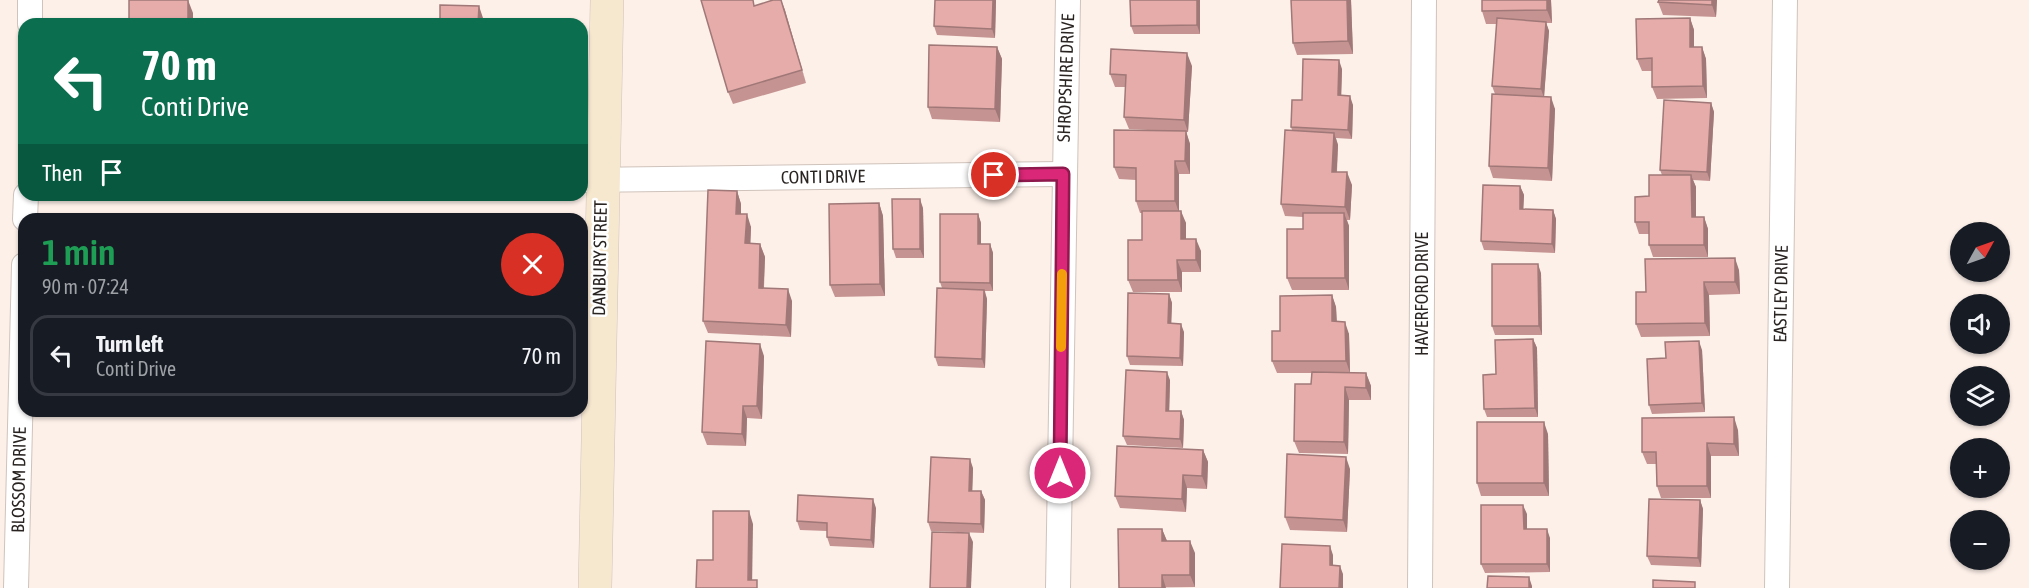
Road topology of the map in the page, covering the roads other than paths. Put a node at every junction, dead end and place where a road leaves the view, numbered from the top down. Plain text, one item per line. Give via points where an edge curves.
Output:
1 (30, 0) edge
2 (607, 0) edge
3 (1068, 0) edge
4 (1424, 0) edge
5 (1785, 0) edge
6 (30, 18) edge
7 (1063, 174) junction
8 (592, 180) edge
9 (20, 417) edge
10 (16, 588) edge
11 (595, 588) edge
12 (1058, 588) edge
13 (1420, 588) edge
14 (1777, 588) edge

1 - 6 street
2 - 8 street, DANBURY STREET
3 - 7 street, SHROPSHIRE DRIVE
4 - 13 street, HAVERFORD DRIVE
5 - 14 street, EASTLEY DRIVE
7 - 8 street, CONTI DRIVE
7 - 12 street, SHROPSHIRE DRIVE
8 - 11 street, DANBURY STREET
9 - 10 street, BLOSSOM DRIVE

